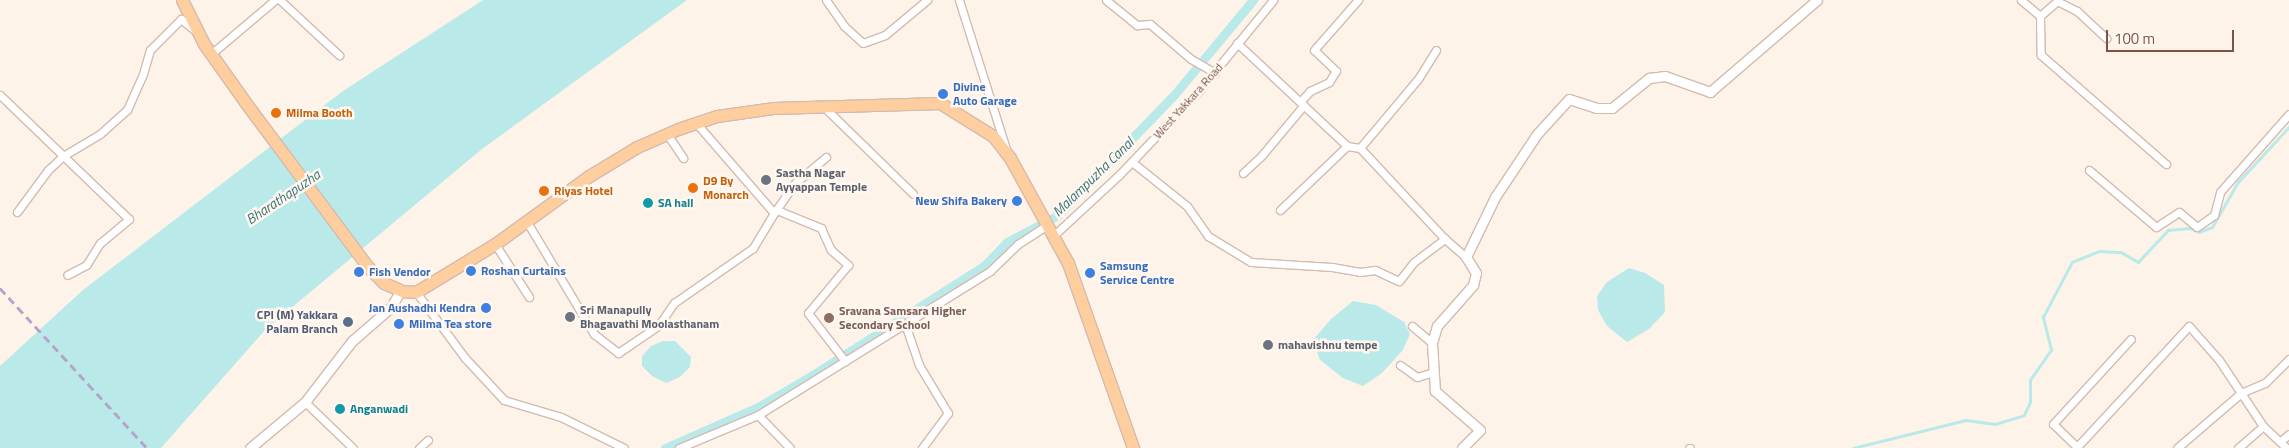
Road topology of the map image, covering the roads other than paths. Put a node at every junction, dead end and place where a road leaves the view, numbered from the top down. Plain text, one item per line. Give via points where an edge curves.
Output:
1 (182, 0) edge
2 (275, 0) edge
3 (280, 0) edge
4 (826, 0) edge
5 (928, 0) edge
6 (959, 0) edge
7 (1106, 0) edge
8 (1272, 0) edge
9 (1358, 0) edge
10 (1817, 0) edge
11 (2021, 0) edge
12 (2040, 16) junction
13 (200, 36) junction
14 (2106, 38) dead end
15 (1237, 43) junction
16 (1436, 50) dead end
17 (211, 54) junction
18 (339, 56) dead end
19 (1215, 73) junction
20 (0, 95) edge
21 (1302, 103) junction
22 (824, 106) junction
23 (2289, 114) edge
24 (696, 123) junction
25 (668, 134) junction
26 (1347, 146) junction
27 (1360, 148) junction
28 (63, 156) junction
29 (826, 157) dead end
30 (683, 158) dead end
31 (1010, 158) junction
32 (1132, 162) junction
33 (2166, 164) dead end
34 (2089, 170) dead end
35 (1243, 173) dead end
36 (913, 194) dead end
37 (1280, 210) dead end
38 (775, 211) junction
39 (17, 212) dead end
40 (527, 222) junction
41 (1044, 223) junction
42 (1052, 237) junction
43 (1445, 239) junction
44 (495, 244) junction
45 (1466, 257) junction
46 (67, 275) dead end
47 (401, 290) junction
48 (416, 292) junction
49 (529, 297) dead end
50 (905, 324) junction
51 (1412, 326) dead end
52 (2131, 338) dead end
53 (1432, 342) junction
54 (2289, 359) edge
55 (845, 360) junction
56 (1400, 365) dead end
57 (1433, 372) junction
58 (2241, 393) junction
59 (305, 402) junction
60 (758, 415) junction
61 (2263, 426) junction
62 (2289, 434) edge
63 (428, 440) dead end
64 (2282, 440) junction
65 (2076, 447) edge
66 (250, 448) edge
67 (353, 448) edge
68 (419, 448) edge
69 (624, 448) edge
70 (680, 448) edge
71 (790, 448) edge
72 (922, 448) edge
73 (1133, 448) edge
74 (1462, 448) edge
75 (2177, 448) edge
76 (2238, 448) edge
77 (2287, 448) edge

1 - 13 main road
2 - 17 street
3 - 18 street
4 - 5 street via 844,26 862,43 885,35
6 - 31 street
7 - 19 street via 1137,25 1150,24 1190,59
8 - 15 street, West Yakkara Road
9 - 21 street via 1314,50 1336,71 1329,82 1310,91
10 - 45 street via 1710,92 1665,76 1649,78 1612,108 1596,108 1569,99 1537,134 1500,190
11 - 12 street
12 - 14 street via 2057,1 2077,11
12 - 33 street via 2041,55
13 - 17 main road
13 - 28 street via 181,19 150,50 127,110 100,134
15 - 19 street, West Yakkara Road
15 - 21 street
16 - 27 street via 1418,79
17 - 47 main road via 368,267 384,283
19 - 32 street, West Yakkara Road
20 - 28 street
21 - 26 street
21 - 35 street
22 - 24 main road via 774,108 717,116
22 - 31 main road via 940,102 993,136
22 - 36 street
23 - 34 street via 2220,192 2214,215 2197,227 2180,212 2156,227
24 - 25 main road
24 - 38 street
25 - 30 street
25 - 40 main road via 637,147 589,176
26 - 27 street
26 - 37 street
27 - 43 street
28 - 39 street via 32,188
28 - 46 street via 129,219 100,243 86,265
29 - 38 street via 794,184
31 - 41 main road
32 - 42 street, West Yakkara Road
32 - 43 street via 1187,206 1208,236 1251,262 1360,272 1375,270 1399,281 1414,262
38 - 40 street via 753,248 674,303 659,325 618,353 594,334
38 - 55 street via 821,228 831,250 848,265 808,312
40 - 44 main road
41 - 42 main road
41 - 50 street via 990,271
42 - 73 main road via 1074,281
43 - 45 street
44 - 48 main road
44 - 49 street
45 - 53 street via 1476,273 1473,285 1437,326
47 - 48 main road
47 - 59 street via 391,307 352,341
48 - 69 street via 465,358 504,400 561,416
50 - 55 street
50 - 72 street via 919,365 948,413
51 - 53 street
52 - 65 street via 2054,424
53 - 57 street
54 - 58 street via 2265,383
55 - 60 street
56 - 57 street via 1417,377
57 - 74 street via 1435,391 1445,403 1480,430
58 - 61 street
58 - 65 street via 2219,360 2189,326
58 - 75 street
59 - 66 street
59 - 67 street
60 - 70 street
60 - 71 street
61 - 64 street
61 - 76 street
62 - 64 street
63 - 68 street
64 - 77 street

